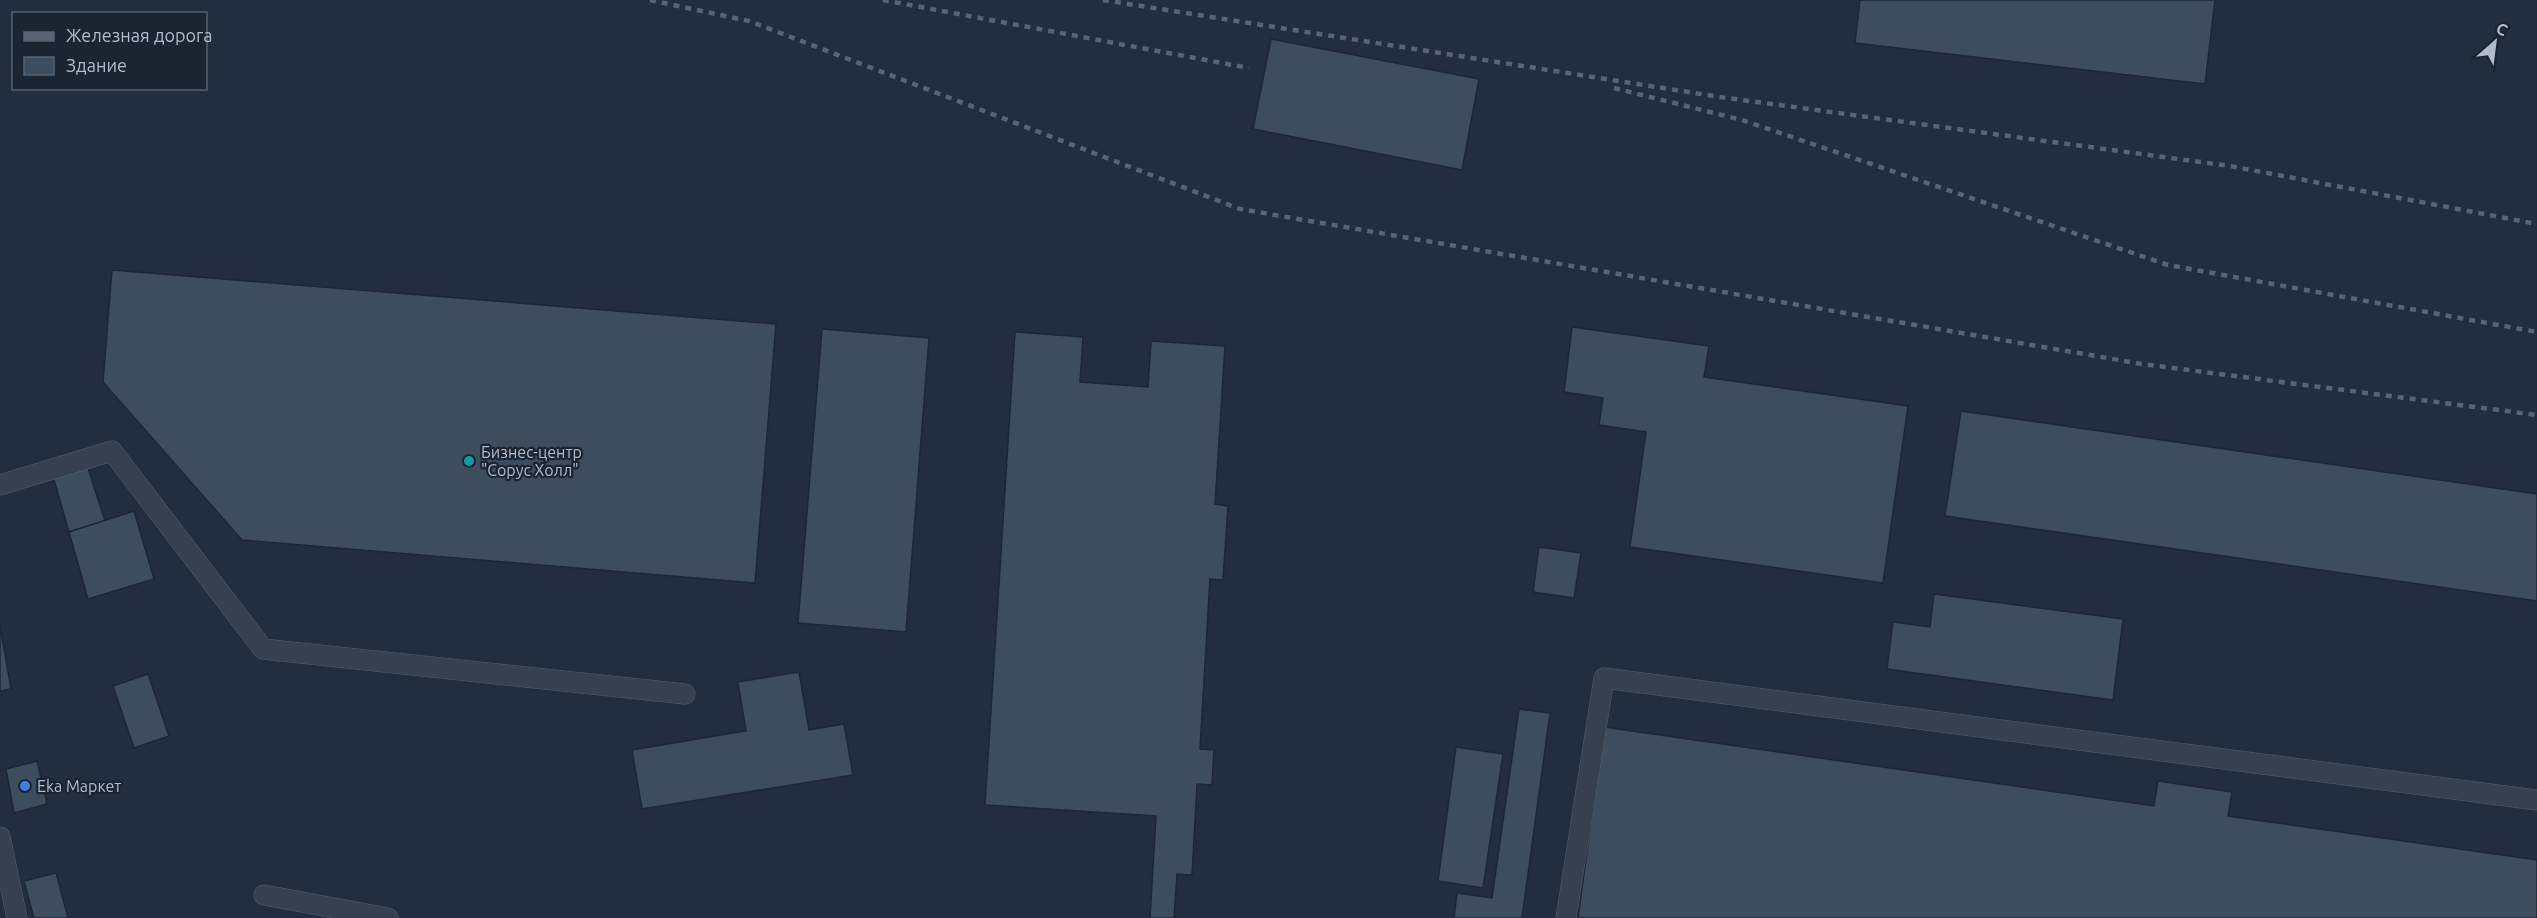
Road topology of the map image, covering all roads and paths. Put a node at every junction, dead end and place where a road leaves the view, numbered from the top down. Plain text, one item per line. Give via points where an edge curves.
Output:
1 (0, 485) edge
2 (685, 694) dead end
3 (2537, 800) edge
4 (0, 837) edge
5 (264, 895) dead end
6 (17, 918) edge
7 (388, 918) edge
8 (1566, 918) edge

1 - 2 lane via 112,451 263,649
3 - 8 lane via 1604,678
4 - 6 lane
5 - 7 lane

